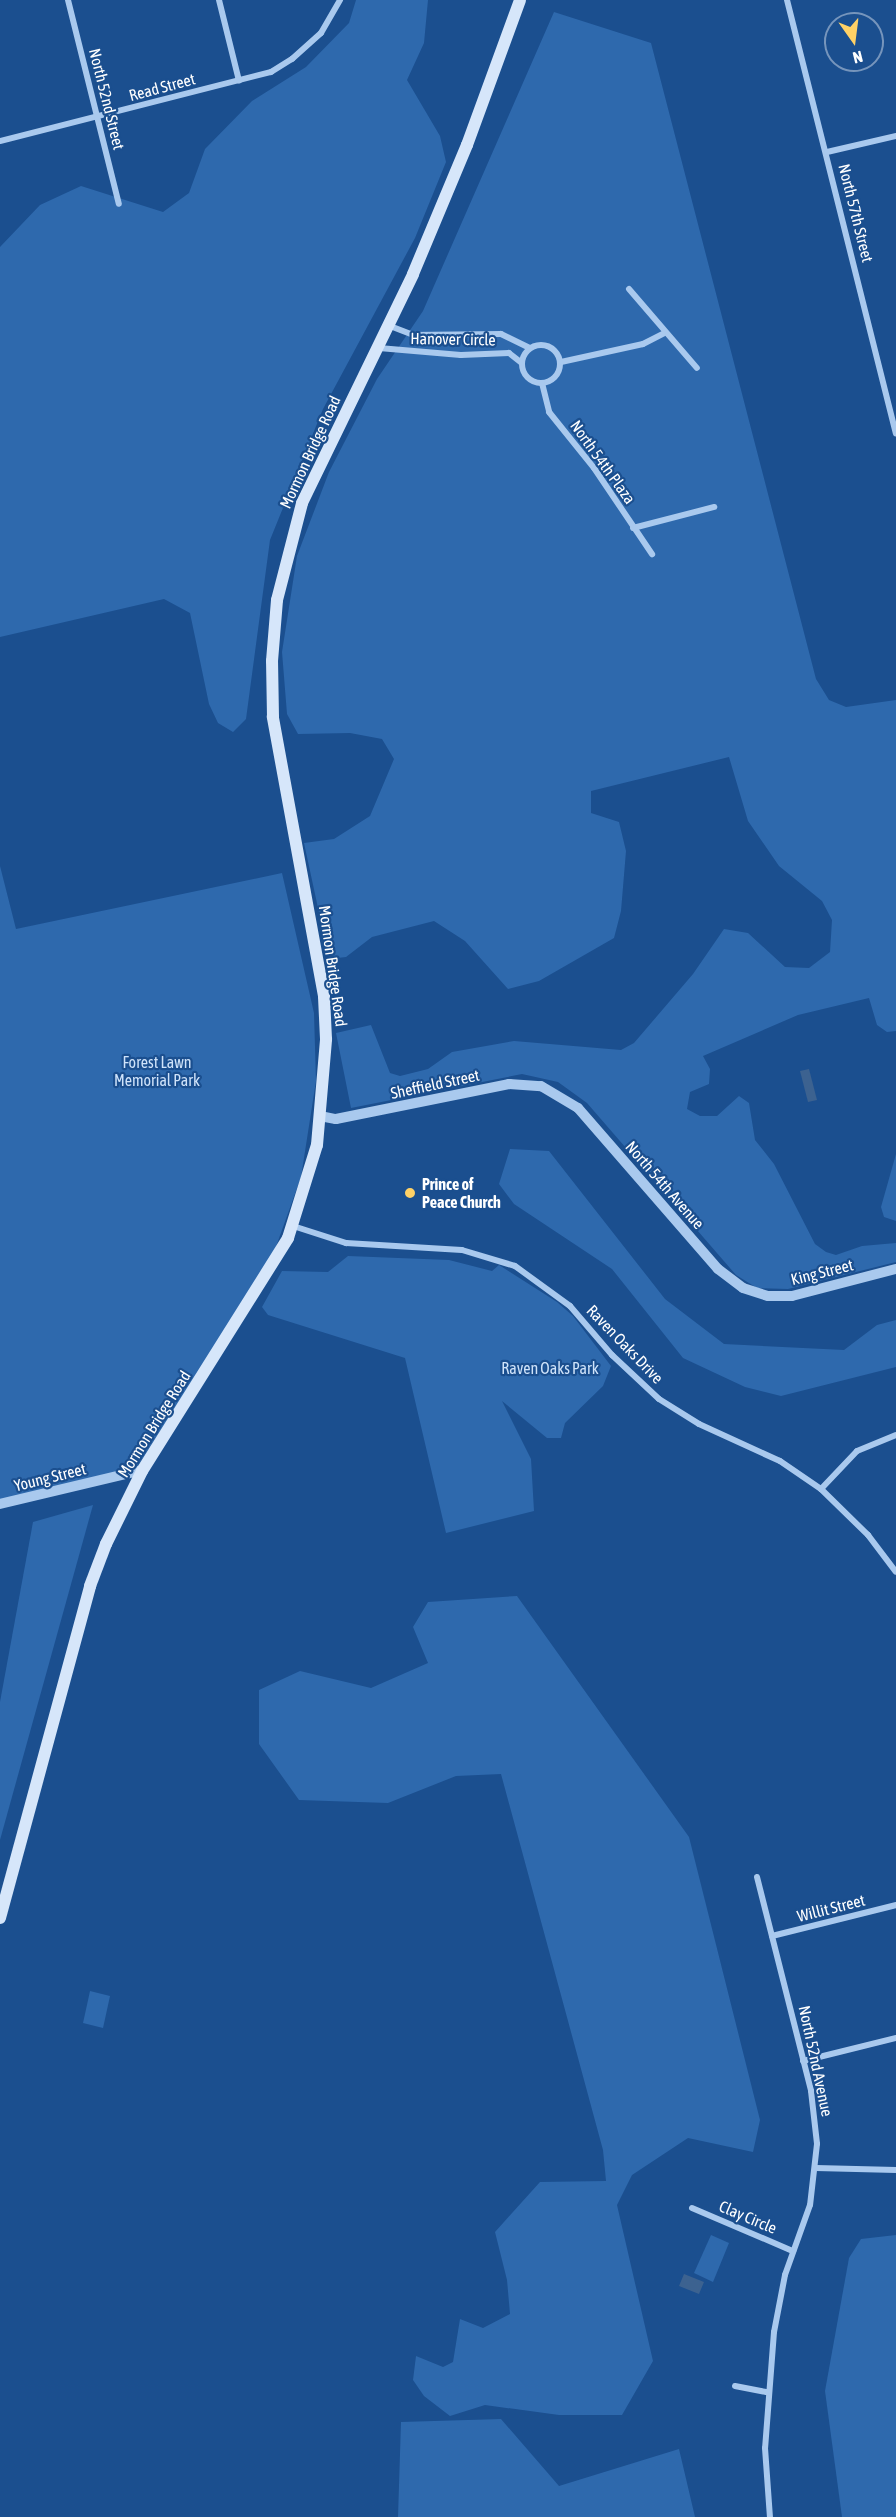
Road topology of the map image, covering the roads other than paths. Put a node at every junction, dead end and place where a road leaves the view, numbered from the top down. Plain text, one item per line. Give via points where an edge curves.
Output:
1 (68, 0) edge
2 (219, 0) edge
3 (340, 0) edge
4 (520, 0) edge
5 (787, 0) edge
6 (239, 81) junction
7 (98, 117) junction
8 (896, 136) edge
9 (0, 141) edge
10 (827, 152) junction
11 (119, 204) dead end
12 (629, 289) dead end
13 (390, 326) junction
14 (665, 333) junction
15 (380, 348) junction
16 (530, 348) junction
17 (561, 362) junction
18 (522, 363) junction
19 (697, 368) dead end
20 (542, 383) junction
21 (894, 419) edge
22 (896, 433) edge
23 (714, 507) dead end
24 (633, 528) junction
25 (652, 554) dead end
26 (556, 1092) joint
27 (320, 1116) junction
28 (293, 1226) junction
29 (896, 1269) edge
30 (755, 1293) joint
31 (896, 1435) edge
32 (143, 1470) junction
33 (821, 1489) junction
34 (0, 1504) edge
35 (896, 1572) edge
36 (758, 1877) dead end
37 (896, 1905) edge
38 (0, 1918) edge
39 (772, 1936) junction
40 (896, 2038) edge
41 (803, 2061) junction
42 (816, 2168) junction
43 (896, 2170) edge
44 (692, 2208) dead end
45 (793, 2252) junction
46 (735, 2386) dead end
47 (767, 2392) junction
48 (770, 2517) edge

1 - 7 street, North 52nd Street
2 - 6 street
3 - 6 street, Read Street via 318,35 281,67
4 - 13 main road, Mormon Bridge Road via 467,146
5 - 10 street, North 57th Street
6 - 7 street, Read Street
7 - 9 street, Read Street
7 - 11 street, North 52nd Street
8 - 10 street
10 - 21 street, North 57th Street
12 - 14 street
13 - 15 main road, Mormon Bridge Road
13 - 16 street, Hanover Circle via 413,335 501,334
14 - 17 street via 643,344
14 - 19 street
15 - 18 street, Hanover Circle via 461,355 509,353
15 - 27 main road, Mormon Bridge Road via 302,504 284,567 273,634 273,717 324,996 326,1039
16 - 17 street via 549,346
16 - 18 street
17 - 20 street via 557,375
18 - 20 street via 529,379
20 - 24 street, North 54th Plaza via 549,412 594,468
21 - 22 street, North 57th Street
23 - 24 street
24 - 25 street, North 54th Plaza
26 - 27 street, Sheffield Street via 530,1084 509,1084 336,1119
26 - 30 street, North 54th Avenue via 583,1113 724,1275
27 - 28 main road, Mormon Bridge Road via 317,1145
28 - 32 main road, Mormon Bridge Road via 250,1304
28 - 33 street, Raven Oaks Drive via 346,1244 462,1250 515,1266 570,1306 612,1355 658,1398 693,1421 780,1461
29 - 30 street, King Street via 792,1296
31 - 33 street via 857,1451
32 - 34 street, Young Street
32 - 38 main road, Mormon Bridge Road via 90,1586
33 - 35 street, Raven Oaks Drive via 868,1535
36 - 39 street, North 52nd Avenue
37 - 39 street, Willit Street
39 - 41 street, North 52nd Avenue
40 - 41 street
41 - 42 street, North 52nd Avenue via 816,2117
42 - 43 street
42 - 45 street, North 52nd Avenue via 810,2205
44 - 45 street, Clay Circle
45 - 47 street, North 52nd Avenue via 778,2305
46 - 47 street
47 - 48 street, North 52nd Avenue via 765,2448

